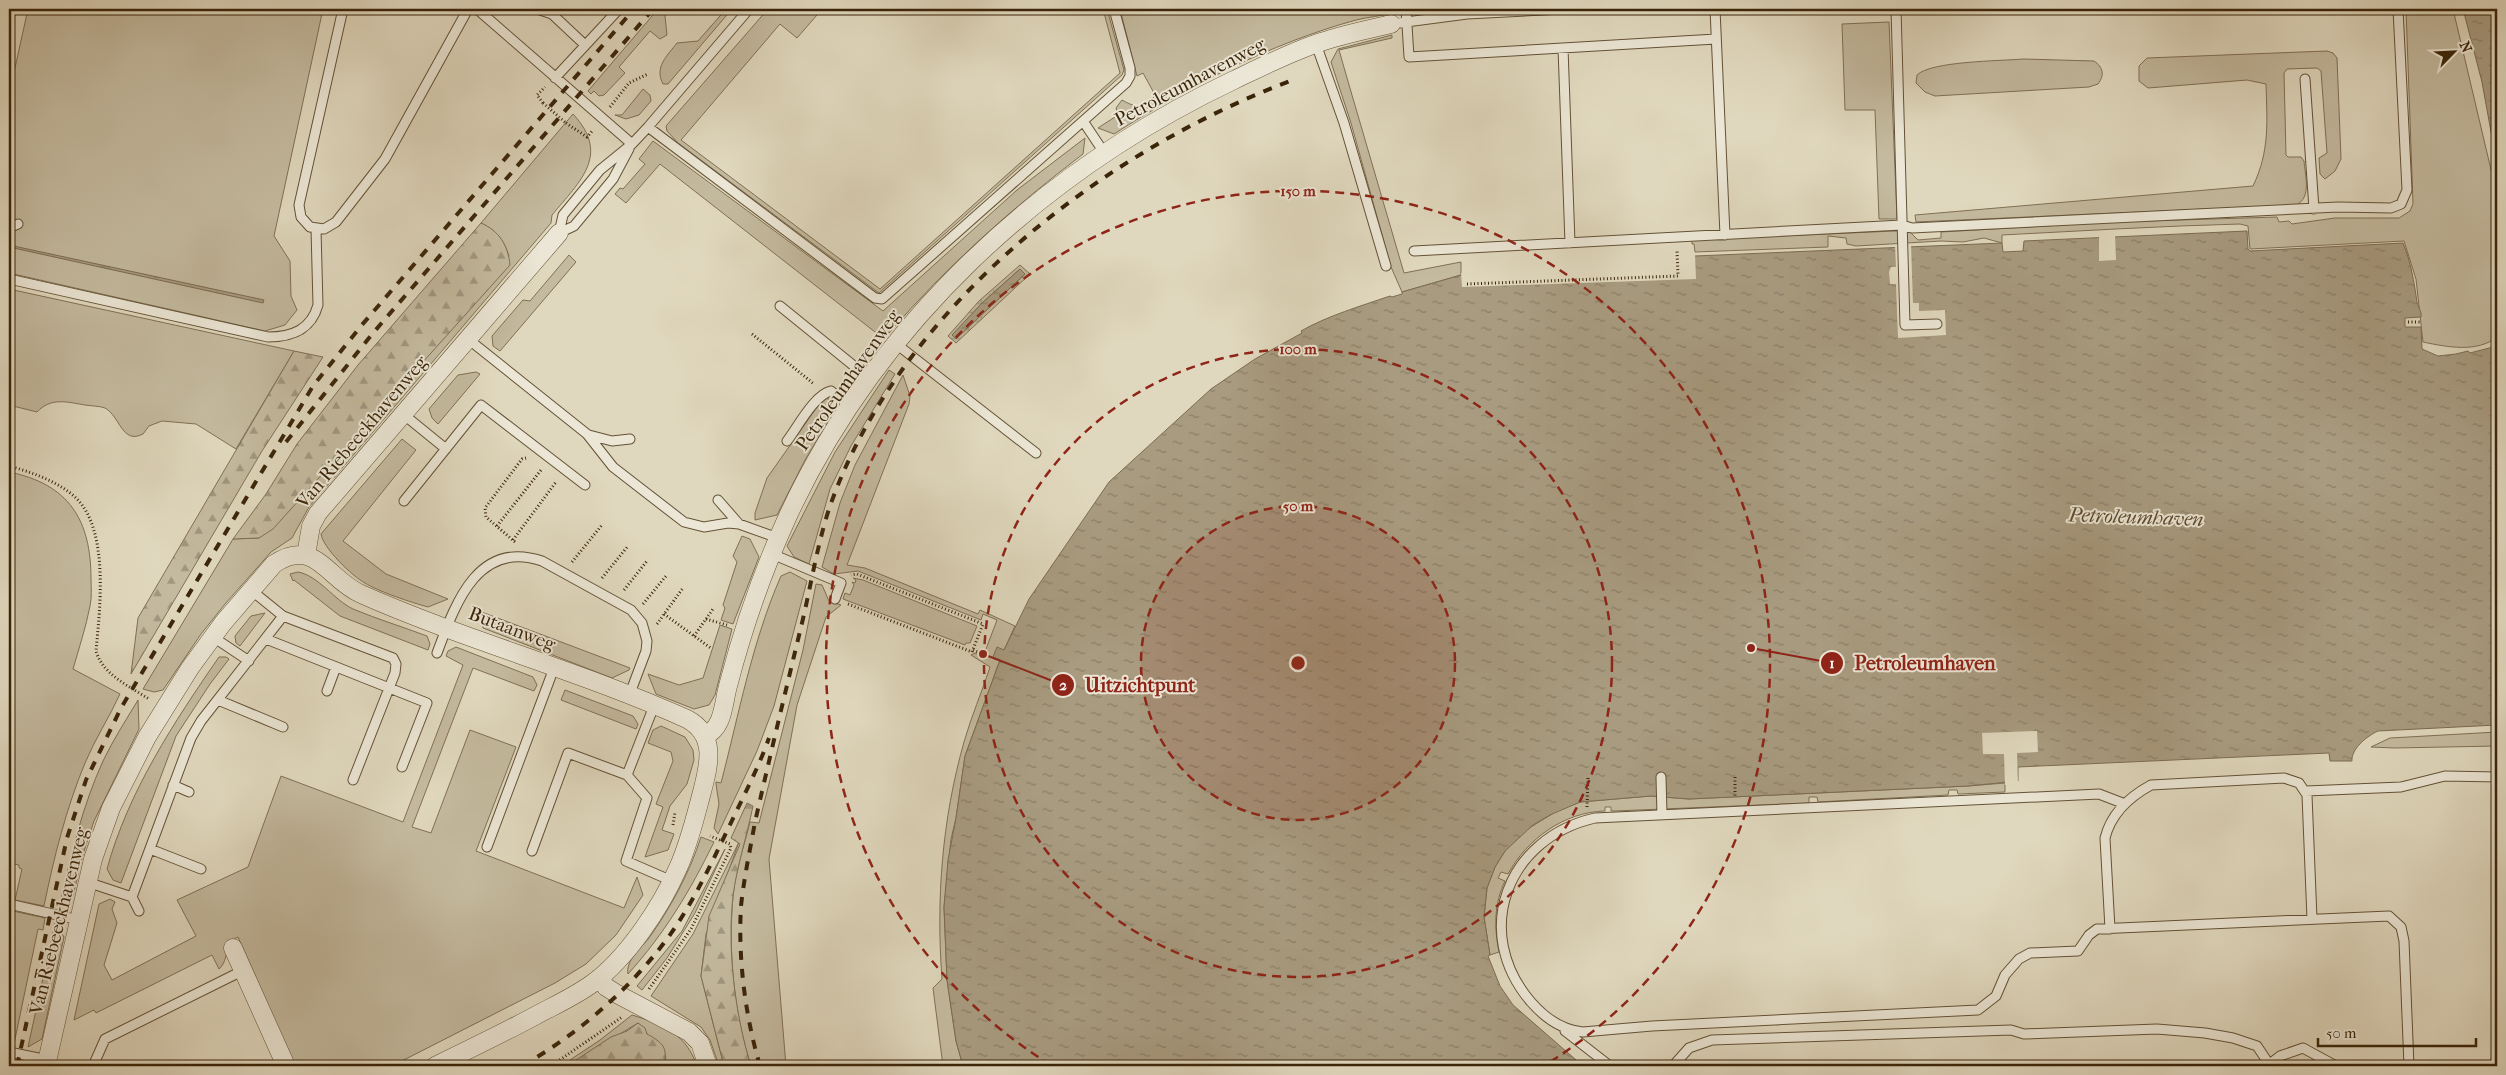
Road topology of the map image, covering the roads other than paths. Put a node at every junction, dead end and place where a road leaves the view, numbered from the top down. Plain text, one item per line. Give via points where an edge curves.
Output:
1 (343, 9) edge
2 (468, 9) edge
3 (477, 9) edge
4 (537, 9) edge
5 (619, 9) edge
6 (749, 9) edge
7 (1114, 9) edge
8 (1406, 9) edge
9 (1562, 9) edge
10 (1715, 9) edge
11 (1896, 9) edge
12 (2398, 9) edge
13 (551, 11) edge
14 (1399, 23) junction
15 (1716, 39) junction
16 (1316, 44) junction
17 (585, 45) junction
18 (1563, 48) junction
19 (555, 78) junction
20 (2305, 79) dead end
21 (1083, 121) junction
22 (648, 127) junction
23 (632, 144) junction
24 (1105, 154) junction
25 (2314, 209) junction
26 (18, 224) dead end
27 (1902, 225) junction
28 (9, 228) edge
29 (316, 229) junction
30 (559, 233) junction
31 (1725, 235) junction
32 (1570, 243) junction
33 (1414, 251) dead end
34 (1386, 266) dead end
35 (9, 279) edge
36 (780, 306) dead end
37 (1937, 324) dead end
38 (468, 339) junction
39 (895, 343) junction
40 (870, 379) junction
41 (851, 407) junction
42 (404, 414) junction
43 (587, 434) junction
44 (630, 439) dead end
45 (787, 441) dead end
46 (446, 449) junction
47 (1036, 453) dead end
48 (585, 485) dead end
49 (718, 500) dead end
50 (404, 501) dead end
51 (739, 524) junction
52 (775, 546) junction
53 (306, 555) junction
54 (251, 590) junction
55 (835, 599) road end
56 (283, 616) junction
57 (447, 627) junction
58 (213, 637) junction
59 (266, 639) junction
60 (437, 653) dead end
61 (248, 661) junction
62 (336, 668) junction
63 (554, 668) junction
64 (389, 689) junction
65 (328, 691) dead end
66 (629, 696) junction
67 (218, 700) junction
68 (654, 706) junction
69 (283, 727) dead end
70 (705, 736) junction
71 (402, 767) dead end
72 (627, 775) junction
73 (1661, 777) dead end
74 (2497, 777) edge
75 (353, 780) dead end
76 (173, 785) junction
77 (2306, 791) junction
78 (189, 792) dead end
79 (2125, 804) junction
80 (1662, 811) junction
81 (487, 847) dead end
82 (150, 849) junction
83 (532, 851) dead end
84 (201, 869) dead end
85 (672, 881) junction
86 (87, 882) junction
87 (132, 896) junction
88 (9, 904) edge
89 (139, 911) dead end
90 (2312, 919) junction
91 (79, 920) junction
92 (2110, 929) junction
93 (233, 948) dead end
94 (244, 970) junction
95 (600, 978) junction
96 (1557, 1024) junction
97 (9, 1052) edge
98 (2497, 1059) edge
99 (47, 1063) edge
100 (2268, 1065) edge
101 (93, 1066) edge
102 (286, 1066) edge
103 (435, 1066) edge
104 (708, 1066) edge
105 (1610, 1066) edge
106 (1673, 1066) edge
107 (2336, 1066) edge
108 (2410, 1066) edge
109 (2493, 1066) edge

1 - 29 lane via 299,204 301,218
2 - 29 lane via 385,159 336,222 324,229
3 - 19 lane
4 - 13 lane
5 - 17 lane
6 - 22 lane, Van Riebeeckhavenweg
7 - 21 lane via 1130,76
8 - 14 lane
9 - 14 lane via 1466,14
10 - 15 lane
11 - 27 lane
12 - 25 lane via 2406,196 2401,204 2391,208
13 - 17 lane
14 - 16 street, Petroleumhavenweg
14 - 18 lane via 1409,57
15 - 18 lane
15 - 31 lane
16 - 24 street, Petroleumhavenweg via 1214,90 1163,117
16 - 34 lane via 1344,123
17 - 19 lane
18 - 32 lane
19 - 23 lane
20 - 25 lane
21 - 22 lane via 882,299 867,292
21 - 24 lane
22 - 23 lane, Van Riebeeckhavenweg
23 - 30 lane, Van Riebeeckhavenweg via 613,180 574,226
23 - 30 lane, Van Riebeeckhavenweg via 600,170 567,210
24 - 39 street, Petroleumhavenweg via 1032,208 981,252
25 - 27 lane via 1912,228
26 - 28 lane
27 - 31 lane
27 - 37 lane via 1904,325
29 - 35 lane via 318,306 302,330 284,336 268,337
30 - 38 street, Van Riebeeckhavenweg
31 - 32 lane
32 - 33 lane
36 - 40 lane
38 - 42 street, Van Riebeeckhavenweg
38 - 43 lane
39 - 40 street, Petroleumhavenweg
39 - 47 lane
40 - 41 street, Petroleumhavenweg
41 - 45 lane via 831,391 825,392
41 - 52 street, Petroleumhavenweg via 810,472
42 - 46 lane
42 - 53 street, Van Riebeeckhavenweg via 318,513 311,526
43 - 44 lane via 612,442
43 - 51 lane via 613,467 684,522 704,526
46 - 48 lane via 481,405
46 - 50 lane
49 - 51 lane
51 - 52 lane
52 - 55 lane via 841,583
52 - 70 street, Petroleumhavenweg via 744,630 720,722
53 - 54 street, Van Riebeeckhavenweg via 292,555 279,561
53 - 57 street, Butaanweg via 312,556 359,593
54 - 56 lane
54 - 58 street, Van Riebeeckhavenweg
56 - 59 lane
56 - 64 lane via 393,658 396,668
57 - 60 lane
57 - 63 street, Butaanweg
57 - 66 lane via 457,602 482,569 494,561 518,556 542,561 636,614 646,632 646,651
58 - 61 lane
58 - 86 street, Van Riebeeckhavenweg via 164,709 111,808
59 - 61 lane
59 - 62 lane
61 - 67 lane
62 - 64 lane
62 - 65 lane
63 - 66 street, Butaanweg
63 - 81 lane
64 - 71 lane via 427,703
64 - 75 lane
66 - 68 street, Butaanweg
67 - 69 lane
67 - 76 lane via 191,738
68 - 70 street, Butaanweg via 694,723
68 - 72 lane
70 - 85 street via 710,755 708,768 691,831
72 - 83 lane via 568,753
72 - 85 lane via 647,798 626,861
73 - 80 lane
74 - 77 lane via 2445,776 2401,787
76 - 78 lane
76 - 82 lane
77 - 79 lane via 2295,780 2284,778 2151,785
77 - 90 lane
79 - 80 lane via 2099,794
79 - 92 lane via 2108,827 2105,838
80 - 96 lane via 1602,817 1571,826 1532,853 1510,884 1501,915 1507,960 1523,992
82 - 84 lane
82 - 87 lane
85 - 95 street via 644,926
86 - 87 lane
86 - 91 street, Van Riebeeckhavenweg
87 - 89 lane
88 - 91 lane
90 - 92 lane
90 - 108 lane via 2389,916 2401,926
91 - 99 street, Van Riebeeckhavenweg
92 - 96 lane via 2097,929 2088,935 2078,951 2030,953 2019,959 2005,976 1996,996 1978,1010 1583,1032
93 - 94 street
94 - 101 lane via 105,1039
94 - 102 street
95 - 103 street via 572,997
95 - 104 street via 606,987 689,1032 700,1043
96 - 105 lane
97 - 99 lane
98 - 109 lane
100 - 106 lane via 2257,1046 2233,1038 2157,1029 2024,1034 2010,1030 1712,1040 1689,1048
100 - 107 lane via 2280,1056 2303,1048

